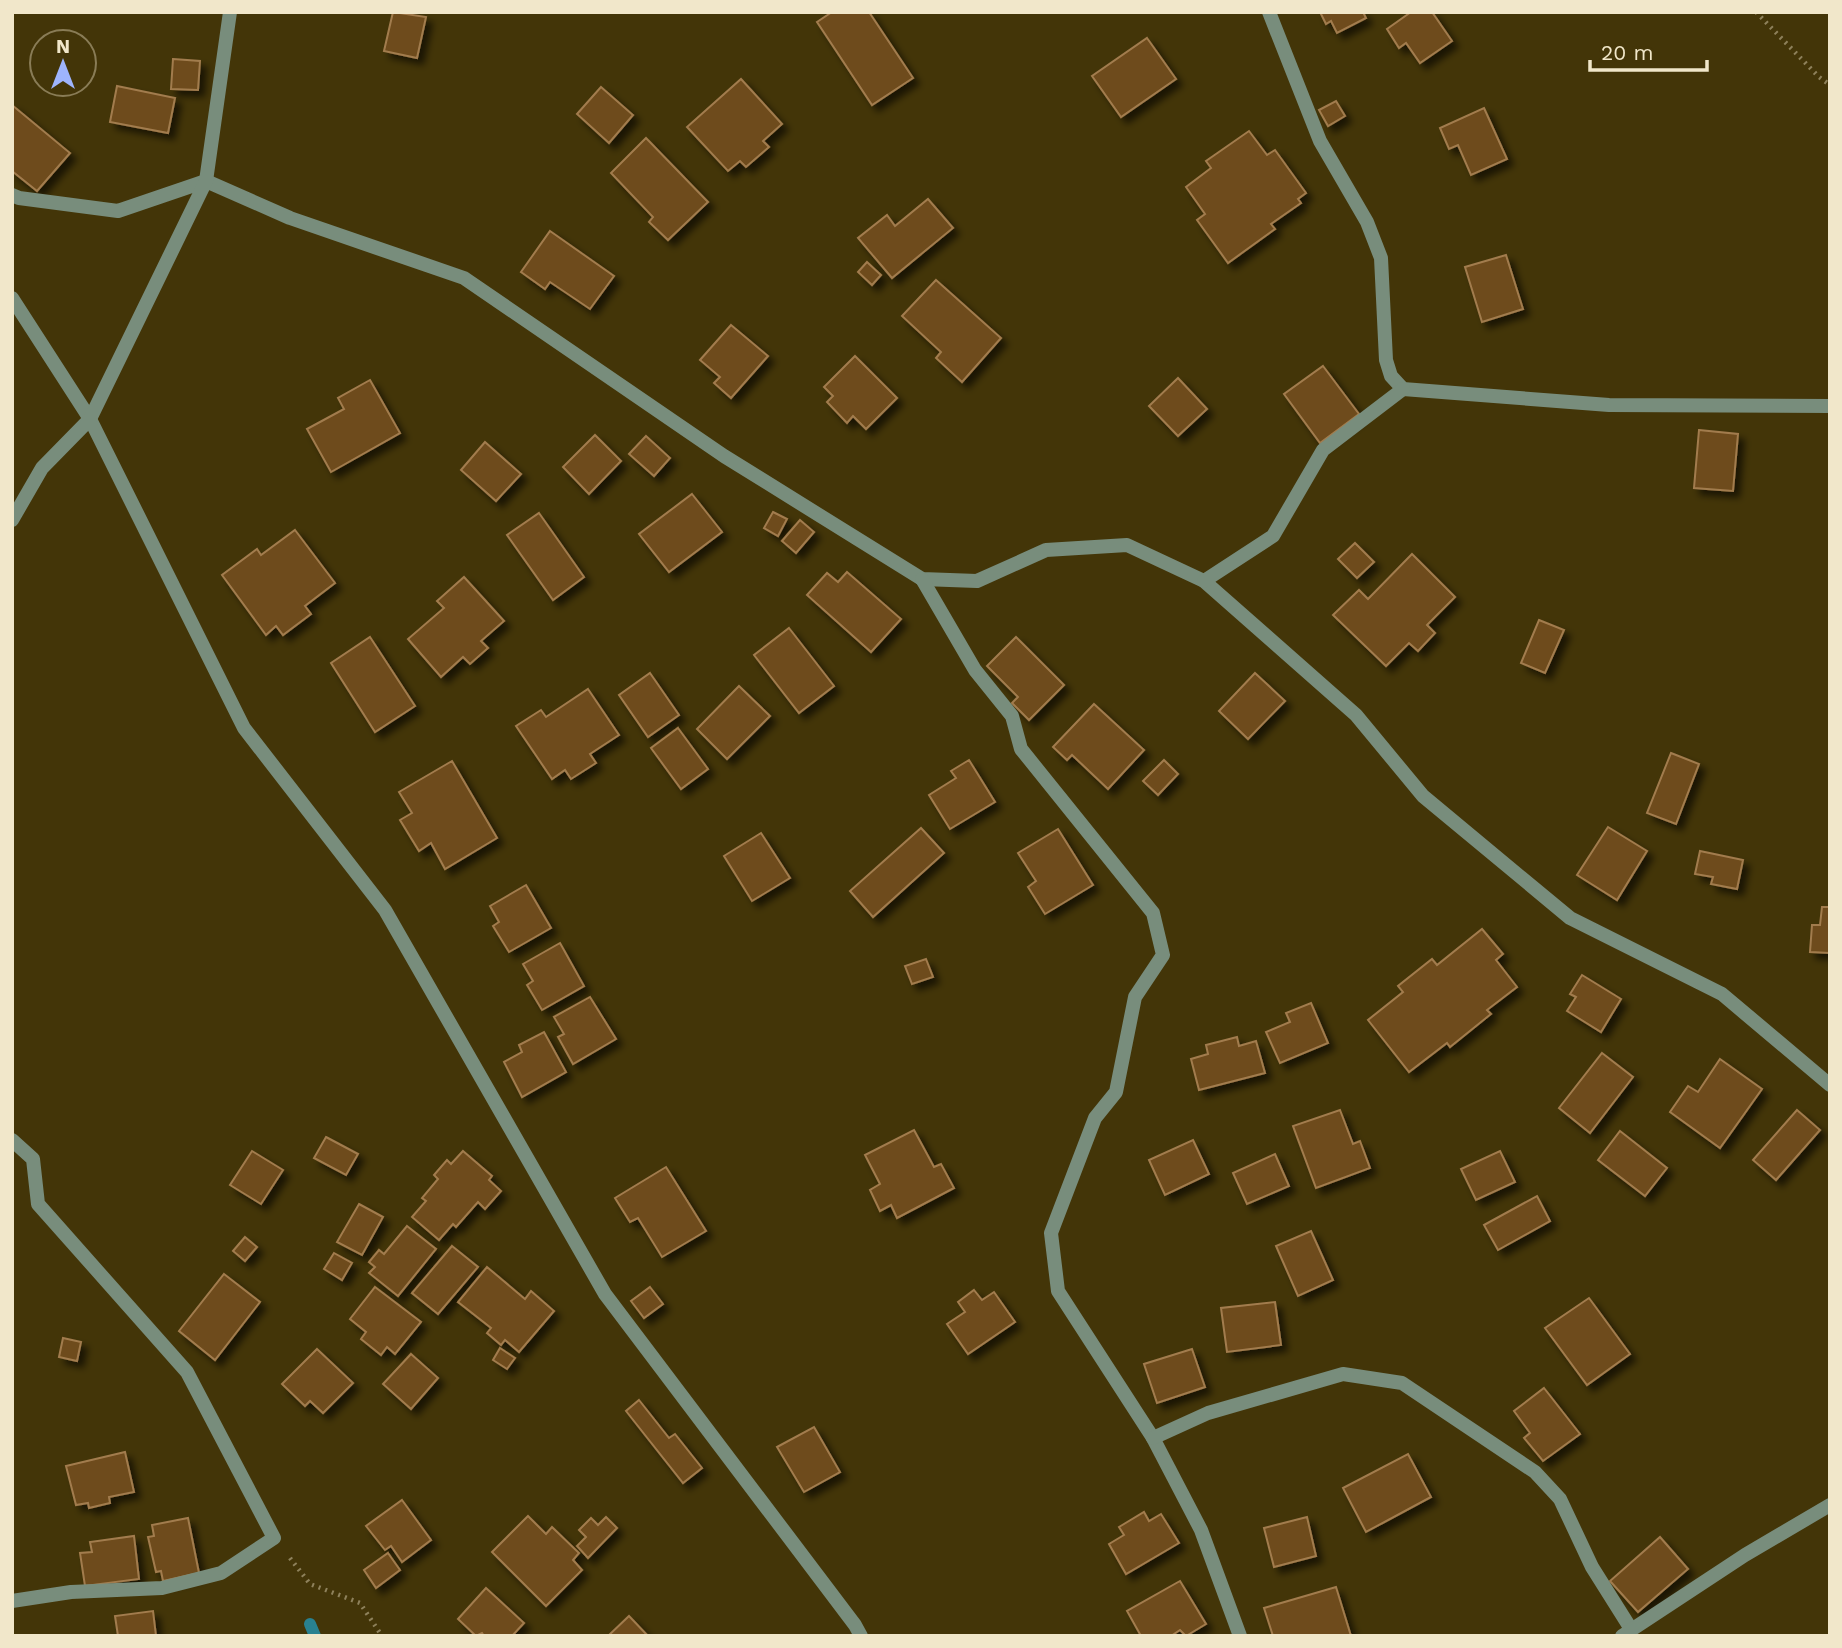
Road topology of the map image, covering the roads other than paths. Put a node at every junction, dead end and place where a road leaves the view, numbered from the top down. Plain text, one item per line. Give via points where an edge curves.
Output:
1 (230, 12) edge
2 (1269, 12) edge
3 (206, 181) junction
4 (12, 195) edge
5 (12, 298) edge
6 (1403, 389) junction
7 (1830, 406) edge
8 (90, 419) junction
9 (12, 520) edge
10 (922, 579) junction
11 (1204, 581) junction
12 (1830, 1084) edge
13 (12, 1140) edge
14 (1153, 1438) junction
15 (1830, 1505) edge
16 (12, 1601) edge
17 (1626, 1632) edge
18 (861, 1636) edge
19 (1240, 1636) edge

1 - 3 street
2 - 6 street via 1320,141 1367,222 1381,258 1385,360
3 - 4 street via 118,211
3 - 8 street
3 - 10 street via 290,218 464,278 724,456
5 - 8 street
6 - 7 street via 1609,405
6 - 11 street via 1323,450 1273,536
8 - 9 street via 42,468
8 - 18 street via 244,728 385,910 605,1294
10 - 11 street via 977,581 1046,550 1127,545
10 - 14 street via 975,670 1012,716 1021,749 1153,913 1163,955 1135,997 1116,1091 1095,1118 1051,1233 1058,1291
11 - 12 street via 1356,715 1423,796 1570,918 1722,994
13 - 16 street via 33,1158 38,1204 187,1373 274,1538 221,1573 162,1588 71,1592
14 - 17 street via 1208,1413 1343,1374 1402,1383 1544,1481 1560,1499
14 - 19 street via 1201,1530
15 - 17 street

